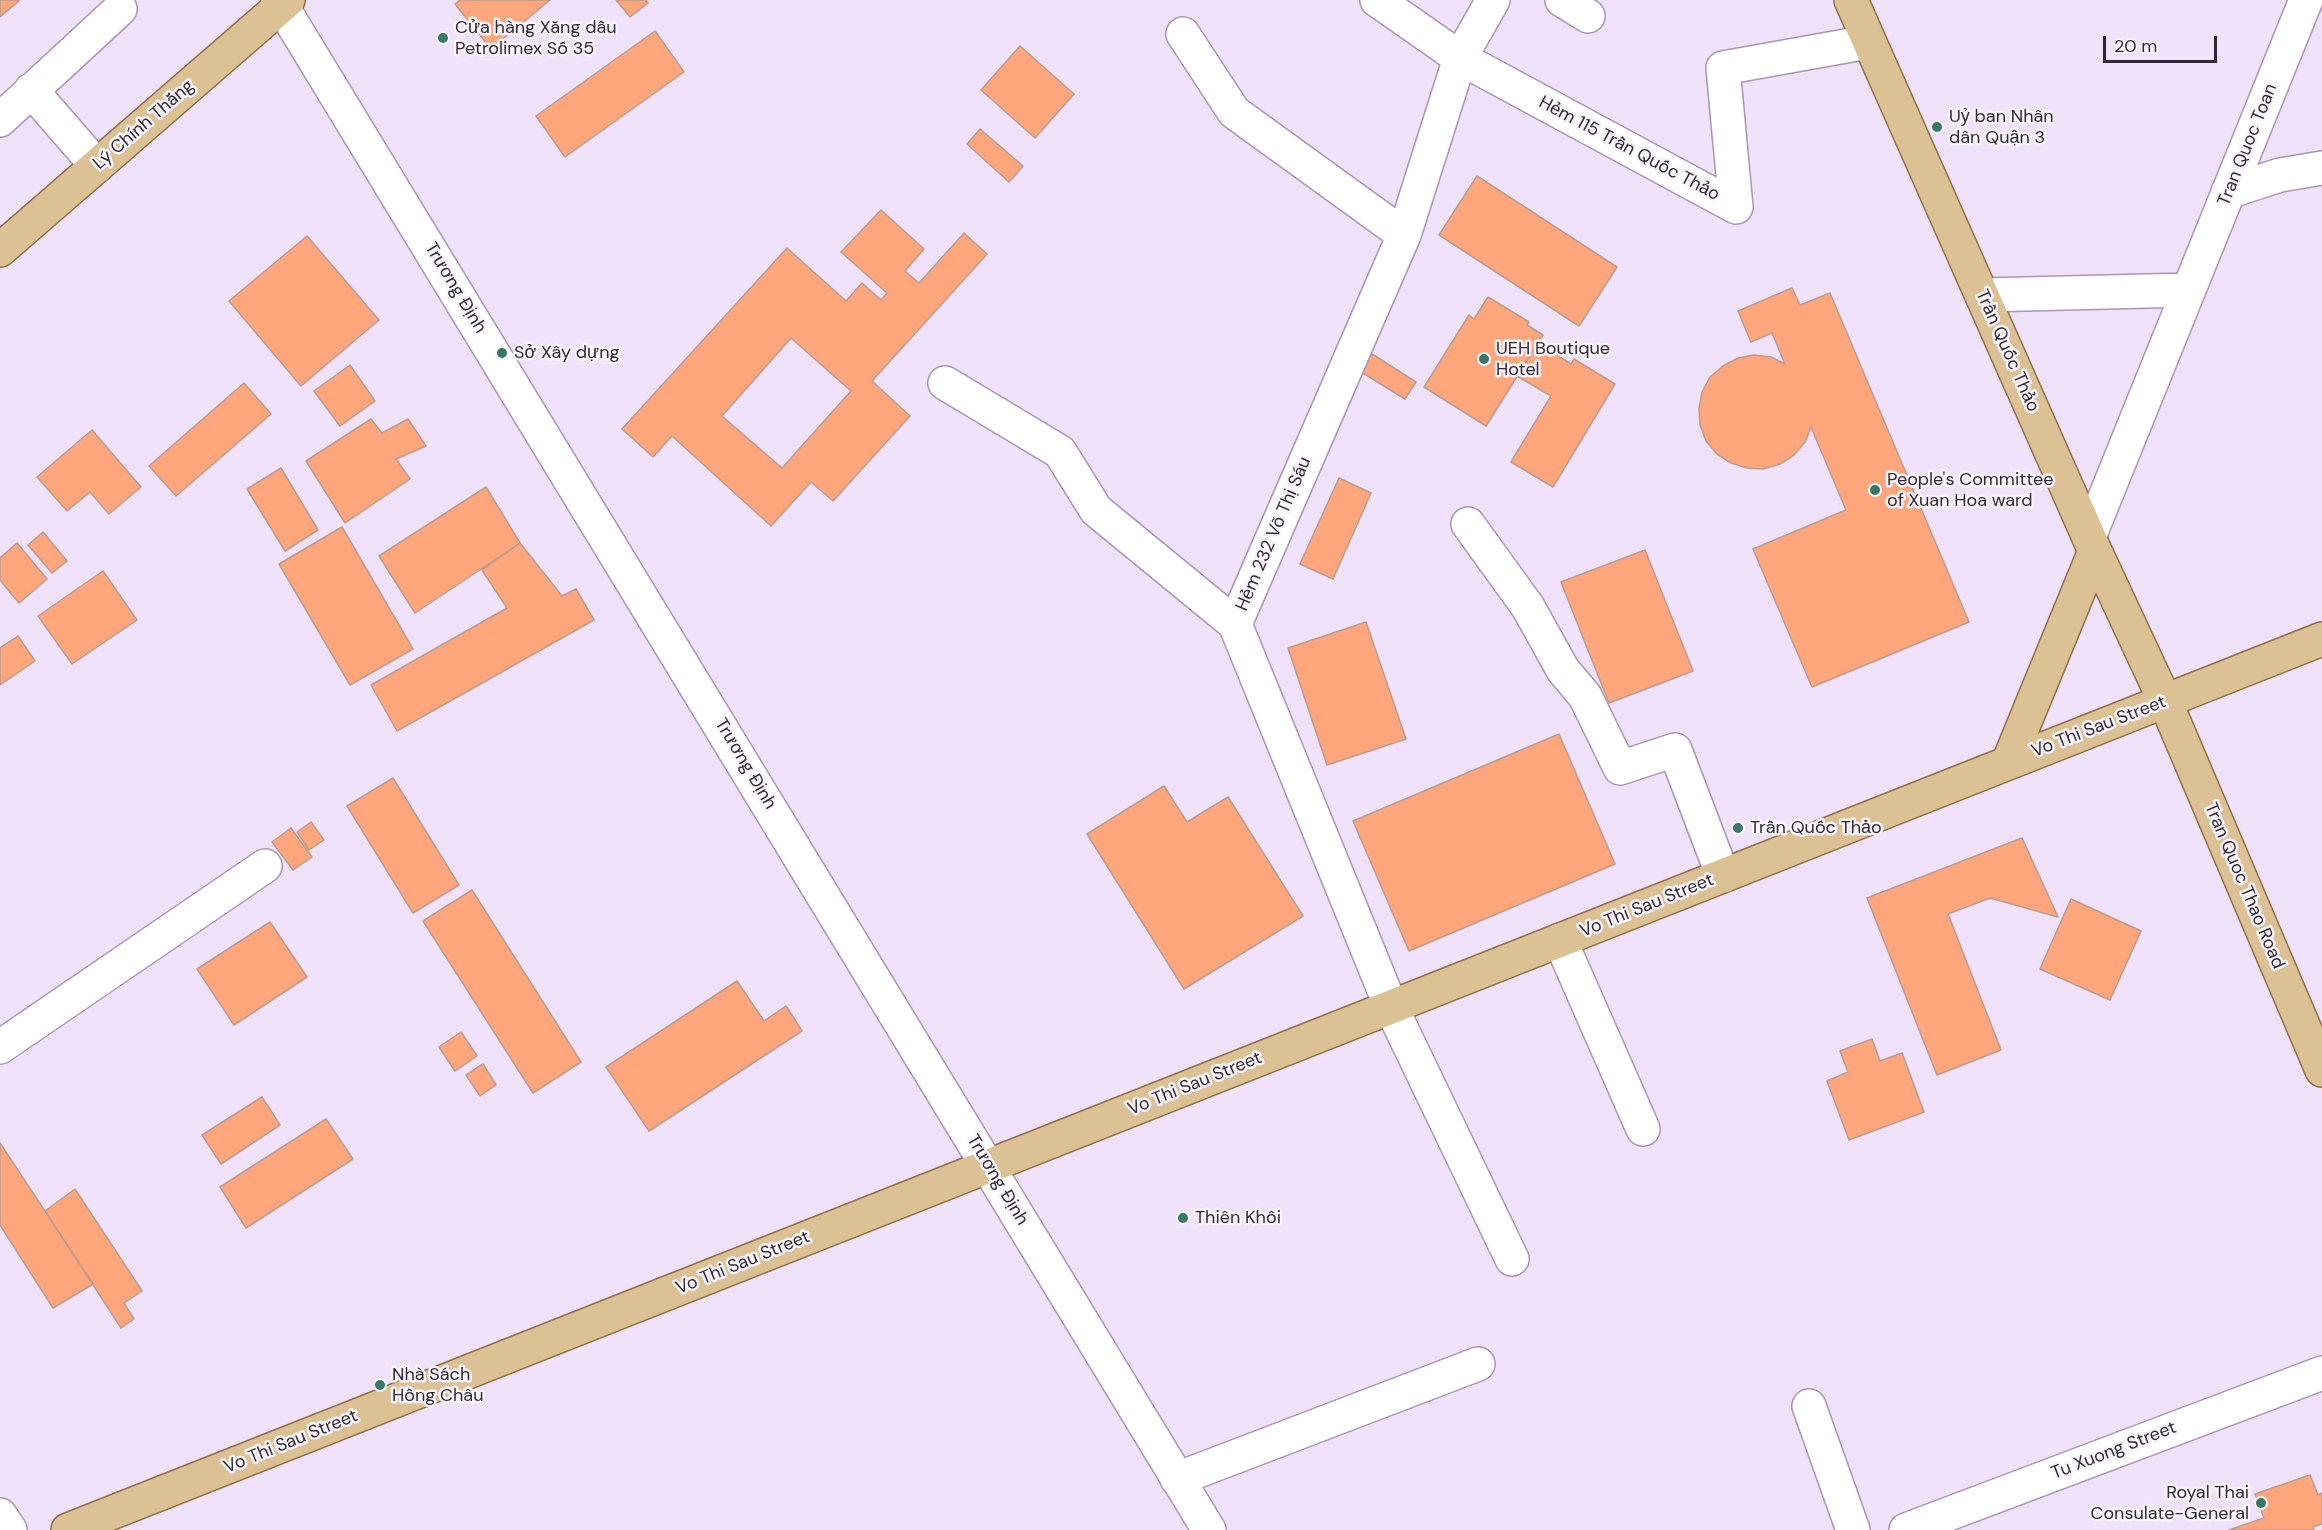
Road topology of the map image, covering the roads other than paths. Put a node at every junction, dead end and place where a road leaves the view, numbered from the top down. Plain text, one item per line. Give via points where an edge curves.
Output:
1 (1377, 0) edge
2 (1493, 0) edge
3 (1851, 0) edge
4 (2306, 0) edge
5 (283, 2) edge
6 (120, 9) dead end
7 (1183, 34) dead end
8 (1868, 42) junction
9 (1460, 58) junction
10 (31, 90) junction
11 (0, 120) edge
12 (97, 166) junction
13 (2322, 168) edge
14 (2228, 192) junction
15 (1404, 236) junction
16 (0, 250) edge
17 (2189, 290) junction
18 (1983, 295) junction
19 (945, 383) dead end
20 (1468, 524) dead end
21 (2092, 544) junction
22 (1235, 624) junction
23 (2322, 639) edge
24 (2165, 701) junction
25 (2008, 763) junction
26 (265, 866) dead end
27 (1723, 876) junction
28 (1560, 940) junction
29 (1391, 1007) junction
30 (0, 1047) edge
31 (2322, 1070) edge
32 (1643, 1130) dead end
33 (989, 1166) junction
34 (1512, 1259) dead end
35 (1478, 1364) dead end
36 (2322, 1373) edge
37 (1809, 1406) dead end
38 (1177, 1479) junction
39 (0, 1515) edge
40 (10, 1530) edge
41 (68, 1530) edge
42 (1209, 1530) edge
43 (1853, 1530) edge
44 (1906, 1530) edge

1 - 9 street
2 - 9 street, Hẻm 232 Võ Thị Sáu
3 - 8 main road, Trần Quốc Thảo
4 - 14 street, Tran Quoc Toan
5 - 12 main road, Lý Chính Thắng
5 - 33 street, Trương Định
6 - 10 street
7 - 15 street via 1234,112
8 - 9 street, Hẻm 115 Trần Quốc Thảo via 1723,68 1736,207
8 - 18 main road, Trần Quốc Thảo
9 - 15 street, Hẻm 232 Võ Thị Sáu
10 - 11 street
10 - 12 street
12 - 16 main road, Lý Chính Thắng
13 - 14 street via 2280,175
14 - 17 street, Tran Quoc Toan
15 - 22 street, Hẻm 232 Võ Thị Sáu
17 - 18 street
17 - 21 street, Tran Quoc Toan
18 - 21 main road, Trần Quốc Thảo
19 - 22 street via 1060,452 1096,510
20 - 27 street via 1528,607 1563,670 1585,696 1620,768 1675,750
21 - 24 main road, Trần Quốc Thảo
21 - 25 main road
22 - 29 street, Hẻm 232 Võ Thị Sáu
23 - 24 main road, Vo Thi Sau Street
24 - 25 main road, Vo Thi Sau Street
24 - 31 main road, Tran Quoc Thao Road
25 - 27 main road, Vo Thi Sau Street
26 - 30 street
27 - 28 main road, Vo Thi Sau Street
28 - 29 main road, Vo Thi Sau Street
28 - 32 street
29 - 33 main road, Vo Thi Sau Street
29 - 34 street, Hẻm 232 Võ Thị Sáu
33 - 38 street, Trương Định
33 - 41 main road, Vo Thi Sau Street
35 - 38 street
36 - 44 street, Tu Xuong Street
37 - 43 street
38 - 42 street, Trương Định
39 - 40 street

